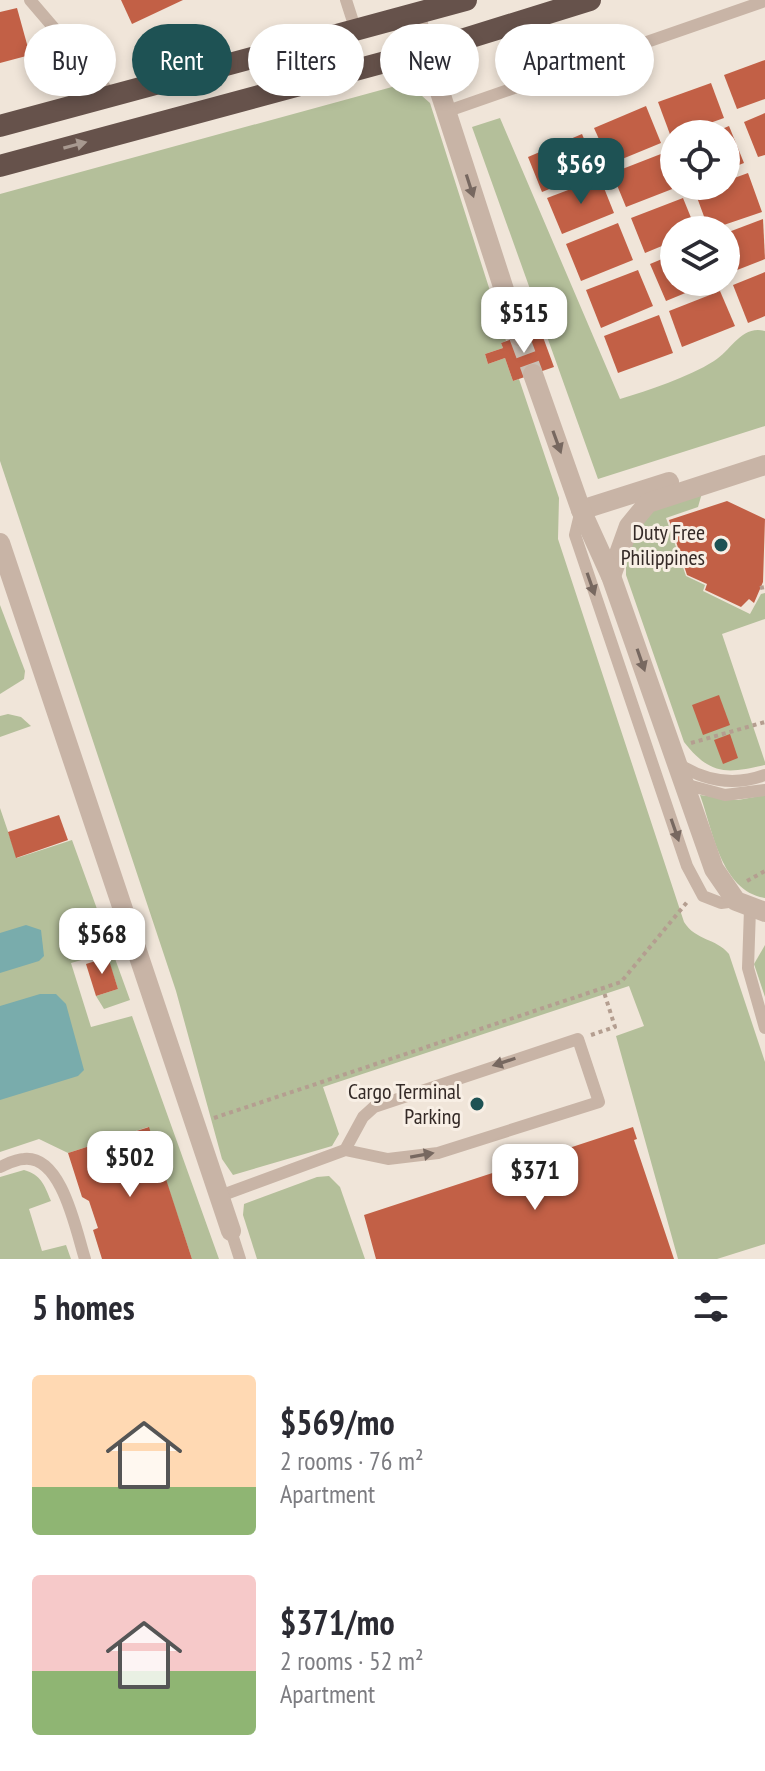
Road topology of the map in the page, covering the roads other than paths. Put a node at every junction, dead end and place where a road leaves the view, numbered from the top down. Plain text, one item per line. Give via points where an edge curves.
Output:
1 (30, 0) edge
2 (346, 0) edge
3 (466, 0) edge
4 (590, 0) edge
5 (765, 1) edge
6 (415, 15) junction
7 (354, 24) edge
8 (418, 24) edge
9 (364, 29) edge
10 (479, 35) edge
11 (248, 60) edge
12 (380, 63) edge
13 (440, 96) edge
14 (113, 97) junction
15 (445, 112) junction
16 (0, 126) edge
17 (0, 166) edge
18 (519, 336) tunnel mouth
19 (533, 374) tunnel mouth
20 (765, 451) edge
21 (765, 465) edge
22 (581, 510) junction
23 (0, 543) edge
24 (611, 576) junction
25 (675, 756) junction
26 (765, 775) edge
27 (684, 784) junction
28 (765, 790) edge
29 (750, 907) edge
30 (765, 1028) edge
31 (345, 1150) junction
32 (0, 1167) edge
33 (220, 1196) junction
34 (231, 1231) joint
35 (85, 1259) edge
36 (240, 1259) edge

1 - 14 lane
2 - 7 lane
3 - 6 highway
4 - 10 highway
5 - 15 lane
6 - 8 street
6 - 9 highway
11 - 14 highway
17 -> 12 highway
13 - 15 street
14 - 16 highway
15 -> 18 street
19 -> 22 street
20 - 22 street
21 - 24 street via 648,503 629,526
22 - 24 street
22 -> 29 lane via 575,535 697,890 711,901
23 - 33 street
24 -> 25 street
25 - 26 lane via 701,776 726,781
25 - 27 street
27 - 28 lane via 725,795
27 - 29 street via 714,869
29 - 30 lane via 748,968
31 -> 31 lane via 388,1159 438,1153 599,1102 578,1039 374,1107
31 - 33 lane
32 - 35 lane via 34,1159 48,1167 58,1179
33 - 34 street
34 - 36 lane

